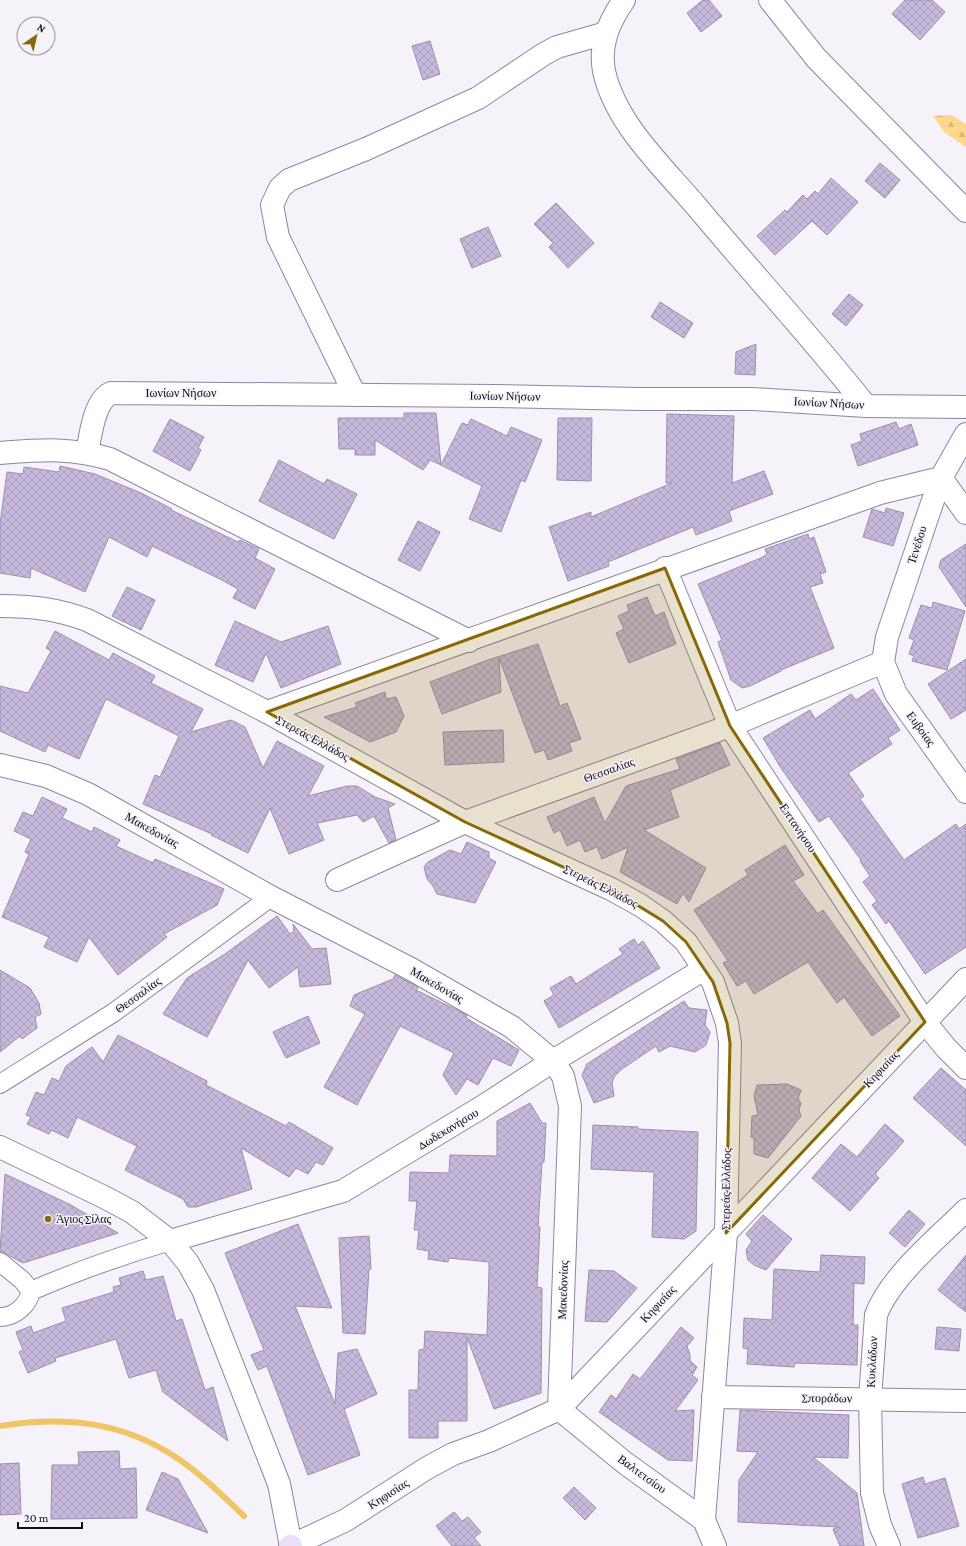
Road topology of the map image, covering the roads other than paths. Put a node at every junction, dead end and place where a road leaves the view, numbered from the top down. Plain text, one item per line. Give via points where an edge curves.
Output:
1 (624, 0) edge
2 (770, 0) edge
3 (606, 33) junction
4 (966, 211) edge
5 (355, 395) junction
6 (866, 406) junction
7 (966, 407) edge
8 (966, 434) edge
9 (87, 452) junction
10 (0, 453) edge
11 (941, 478) junction
12 (966, 513) edge
13 (665, 568) junction
14 (0, 606) edge
15 (469, 641) junction
16 (883, 662) junction
17 (267, 712) junction
18 (730, 726) junction
19 (0, 765) edge
20 (966, 792) edge
21 (465, 822) junction
22 (337, 880) dead end
23 (271, 898) junction
24 (704, 968) junction
25 (966, 979) edge
26 (925, 1022) junction
27 (553, 1061) junction
28 (966, 1068) edge
29 (0, 1084) edge
30 (0, 1147) edge
31 (966, 1210) edge
32 (726, 1233) junction
33 (170, 1241) junction
34 (0, 1262) edge
35 (31, 1291) junction
36 (0, 1317) edge
37 (713, 1397) junction
38 (870, 1399) junction
39 (966, 1401) edge
40 (559, 1409) junction
41 (704, 1520) junction
42 (291, 1546) edge
43 (716, 1546) edge
44 (889, 1546) edge

1 - 3 street
2 - 4 street via 816,58
3 - 5 street via 557,47 478,98 289,180 280,188 272,205 278,237
3 - 6 street via 602,50 604,70 614,102 628,124 749,269 822,350
5 - 6 street, Ιωνίων Νήσων via 753,399
5 - 9 street, Ιωνίων Νήσων via 111,392 99,403
6 - 7 street, Ιωνίων Νήσων
8 - 11 street, Τενέδου
9 - 10 street via 51,450
9 - 15 street via 115,461
11 - 12 street
11 - 13 street via 880,493
11 - 16 street, Τενέδου via 887,638
13 - 15 street
13 - 18 street, Επτανήσου
14 - 17 street, Στερεάς Ελλάδος via 25,606 61,611 87,620
15 - 17 street
16 - 18 street, Θεσσαλίας
16 - 20 street, Ευβοίας via 896,694
17 - 21 street, Στερεάς Ελλάδος
18 - 21 street, Θεσσαλίας
18 - 26 street, Επτανήσου
19 - 23 street, Μακεδονίας via 46,776 88,794
21 - 22 street, Θεσσαλίας
21 - 24 street, Στερεάς Ελλάδος via 611,889 640,906 663,921 686,942
23 - 27 street, Μακεδονίας via 411,969 512,1027
23 - 29 street, Θεσσαλίας via 113,1013
24 - 27 street, Δωδεκανήσου
24 - 32 street, Στερεάς Ελλάδος via 721,1001 730,1043
25 - 26 street, Κηφισίας
26 - 28 street, Επτανήσου
26 - 32 street, Κηφισίας
27 - 33 street, Δωδεκανήσου via 482,1108 344,1191
27 - 40 street, Μακεδονίας via 563,1076 570,1106
30 - 33 street via 132,1212
31 - 38 street, Κυκλάδων via 892,1285 880,1303 874,1333
32 - 37 street, Στερεάς Ελλάδος
32 - 40 street, Κηφισίας
33 - 35 street via 119,1256
33 - 42 street via 188,1264 203,1290 236,1372 279,1484
34 - 35 street
35 - 36 street via 29,1298 18,1311
37 - 38 street, Σποράδων
37 - 41 street, Στερεάς Ελλάδος
38 - 39 street, Σποράδων
38 - 44 street, Κυκλάδων via 872,1493 880,1525
40 - 41 street, Βαλτετσίου via 625,1463
40 - 42 street, Κηφισίας via 489,1441 453,1454 346,1520
41 - 43 street, Βαλτετσίου

